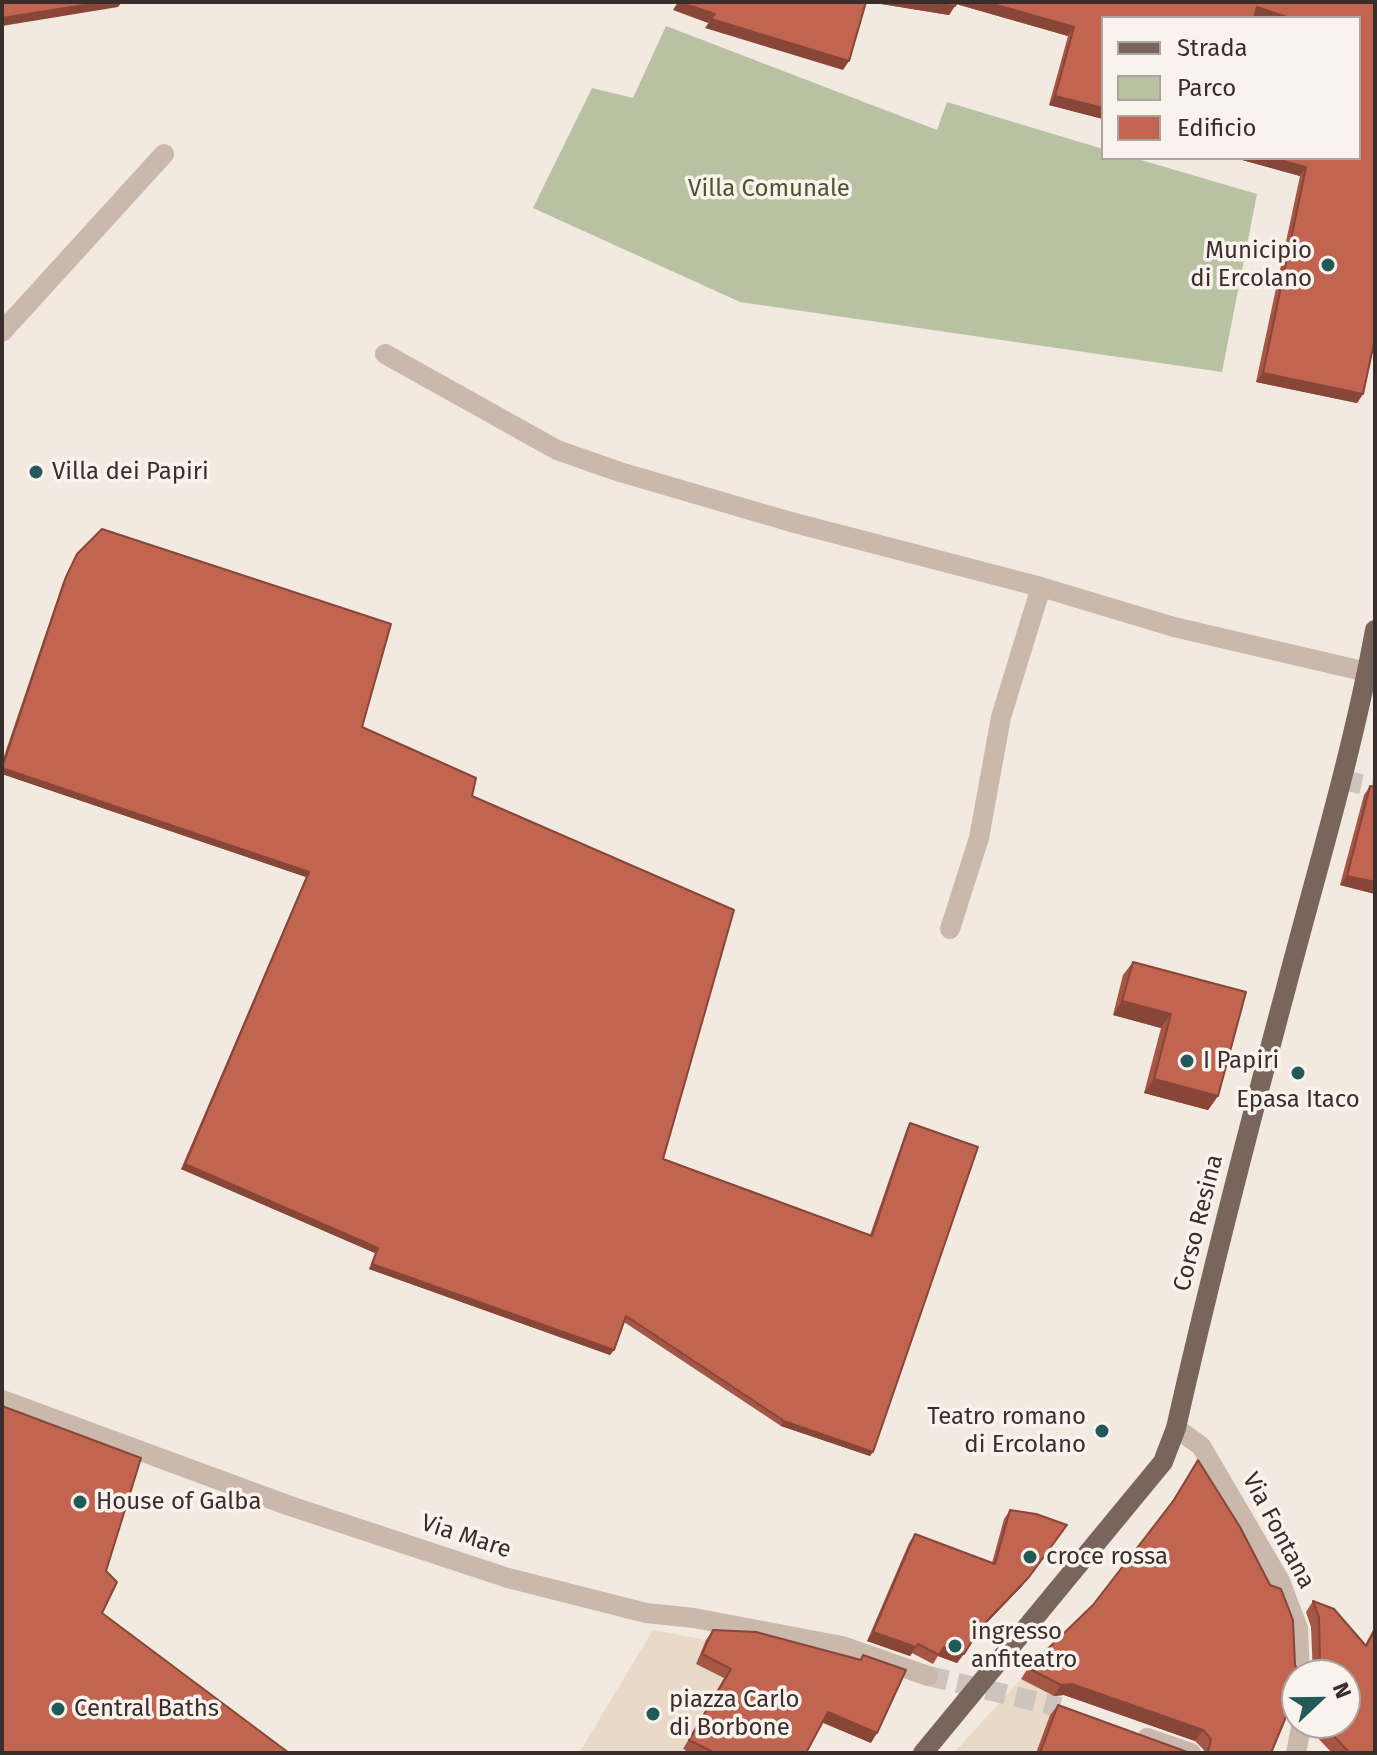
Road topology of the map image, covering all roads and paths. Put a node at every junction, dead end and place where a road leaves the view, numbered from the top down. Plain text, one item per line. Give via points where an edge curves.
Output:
1 (164, 154) dead end
2 (2, 332) edge
3 (385, 354) dead end
4 (1041, 587) junction
5 (1375, 630) edge
6 (1367, 672) junction
7 (950, 929) dead end
8 (2, 1400) edge
9 (1176, 1428) junction
10 (1299, 1659) edge
11 (928, 1676) tunnel mouth
12 (1133, 1733) edge
13 (923, 1753) edge
14 (1191, 1753) edge

1 - 2 street
3 - 4 street via 557,450 607,468
4 - 6 street via 1174,627
4 - 7 street via 1001,717 979,838
5 - 6 main road, Corso Resina
6 - 9 main road, Corso Resina
8 - 11 street, Via Mare via 290,1506 508,1578 646,1613 842,1646
9 - 10 street, Via Fontana via 1201,1446 1280,1581 1298,1628
9 - 13 main road, Corso Resina via 1163,1462
12 - 14 street

